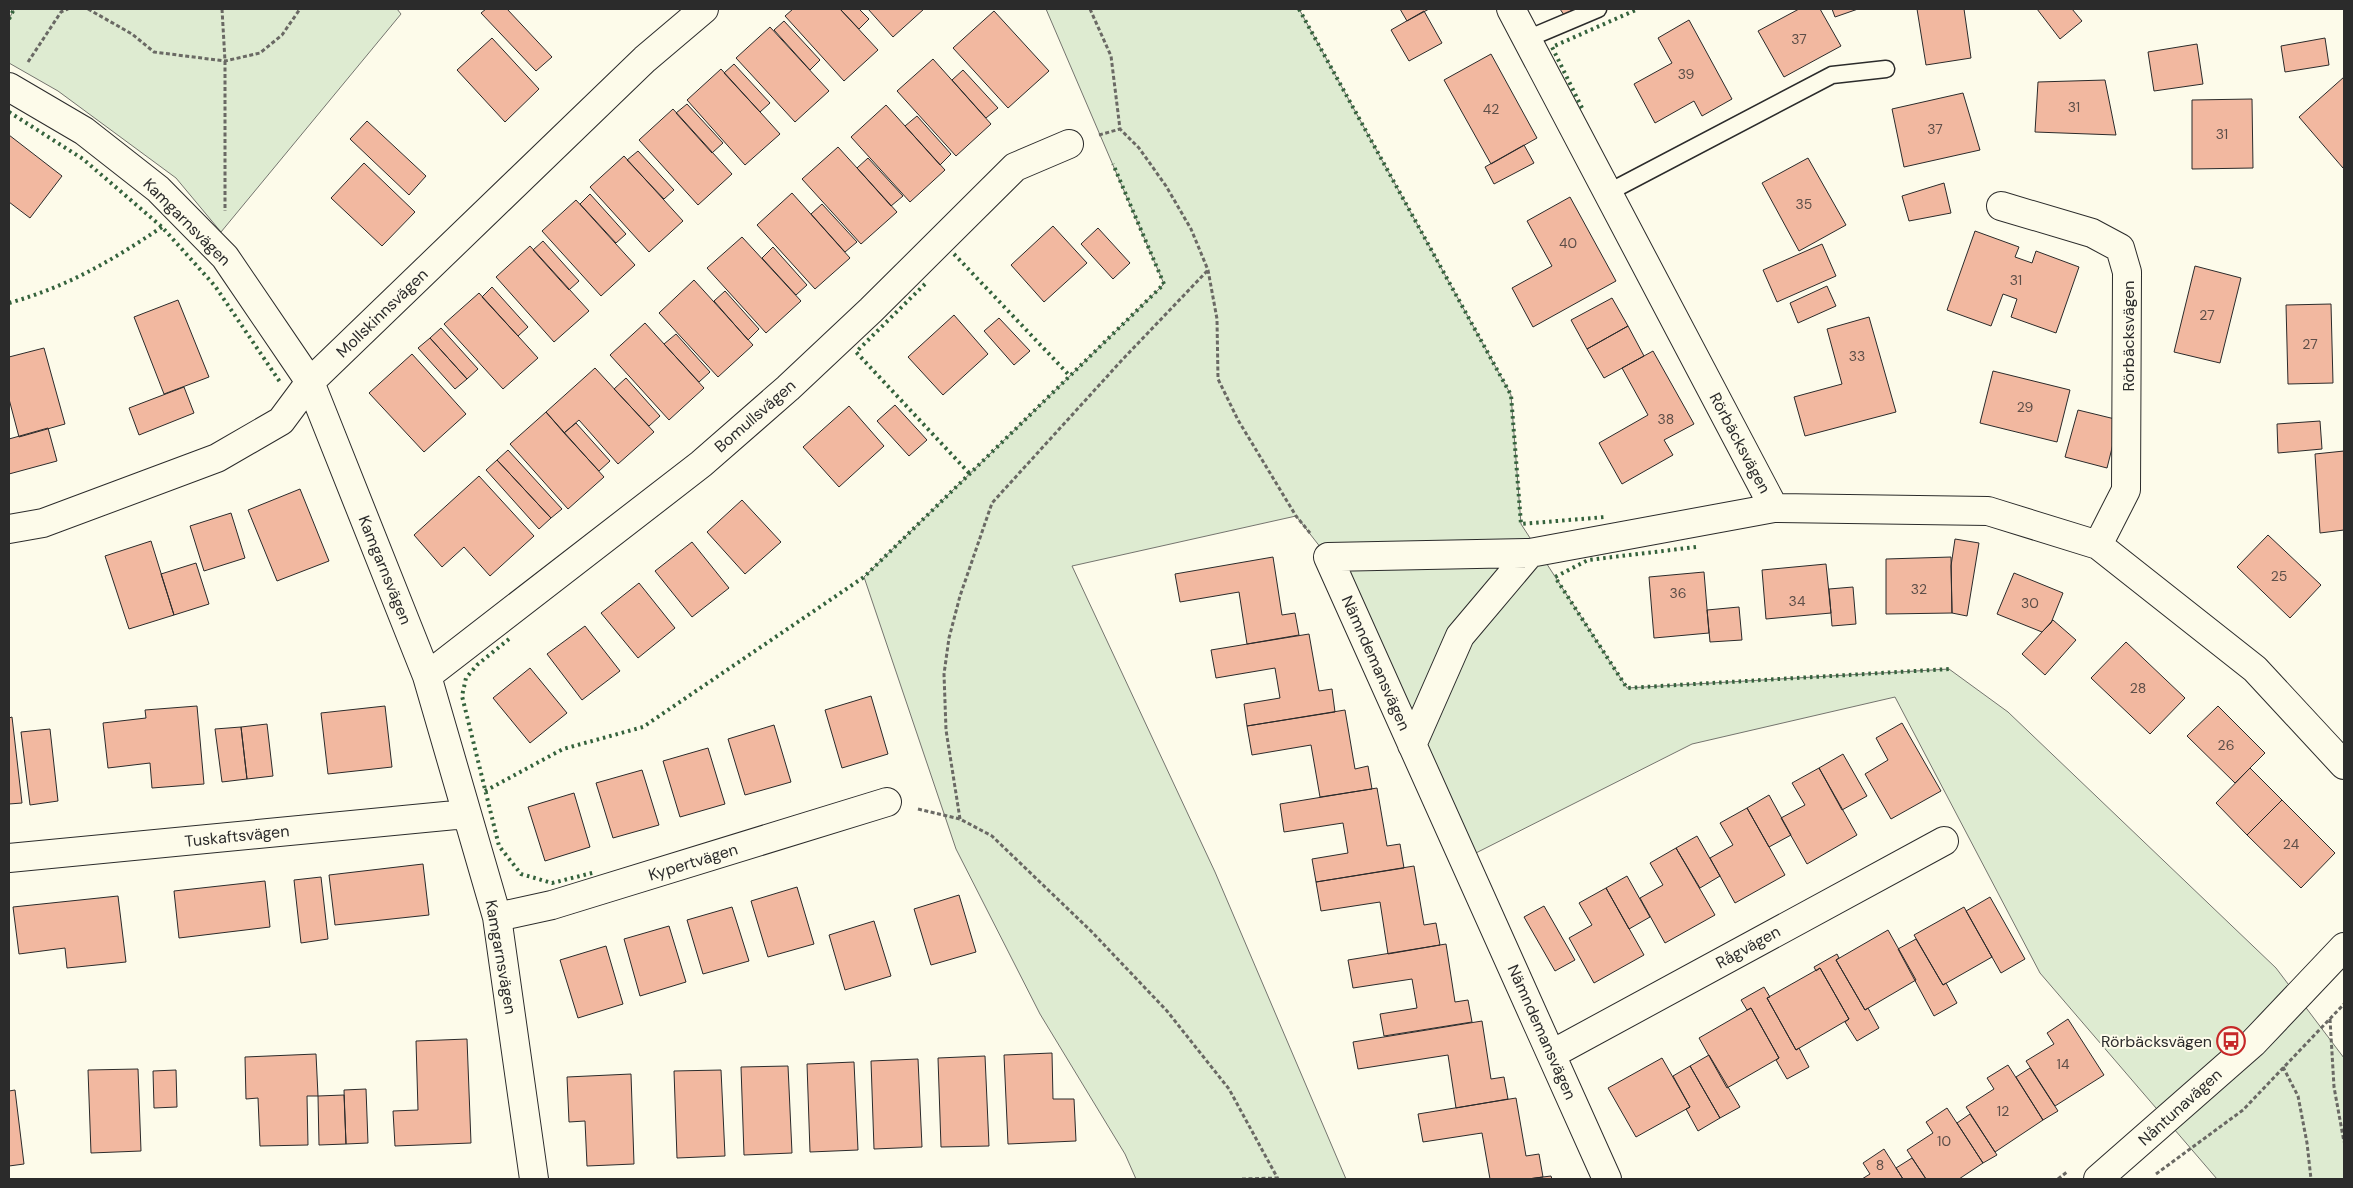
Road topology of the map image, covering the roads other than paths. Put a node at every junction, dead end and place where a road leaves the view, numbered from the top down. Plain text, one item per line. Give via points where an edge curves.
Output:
1 (704, 9) edge
2 (1510, 9) edge
3 (1598, 9) edge
4 (1527, 39) junction
5 (1886, 70) dead end
6 (10, 88) edge
7 (1069, 144) dead end
8 (1609, 192) junction
9 (2001, 206) dead end
10 (310, 382) junction
11 (1774, 508) junction
12 (9, 529) edge
13 (2098, 545) junction
14 (1530, 553) junction
15 (427, 676) junction
16 (1412, 745) junction
17 (2344, 765) edge
18 (887, 802) road end
19 (466, 814) junction
20 (1944, 841) dead end
21 (9, 858) edge
22 (497, 917) junction
23 (2344, 947) edge
24 (1552, 1054) junction
25 (534, 1179) edge
26 (1607, 1179) edge
27 (2098, 1179) edge

1 - 10 street, Mollskinnsvägen via 645,59
2 - 4 street, Rörbäcksvägen
3 - 4 lane
4 - 8 street, Rörbäcksvägen
5 - 8 lane via 1832,75
6 - 10 street, Kamgarnsvägen via 84,131 158,189 225,257
7 - 15 street, Bomullsvägen via 1015,167 843,336 701,464
8 - 11 street, Rörbäcksvägen
9 - 13 street, Rörbäcksvägen via 2092,233 2120,248 2127,272 2126,490
10 - 12 street, Mollskinnsvägen via 281,421 217,458 43,523
10 - 15 street, Kamgarnsvägen
11 - 13 street, Rörbäcksvägen via 1988,511
11 - 14 street
13 - 17 street, Rörbäcksvägen via 2255,669
14 - 16 street via 1460,636
14 - 16 street, Nämndemansvägen via 1328,557
15 - 19 street, Kamgarnsvägen
16 - 24 street, Nämndemansvägen
18 - 22 street, Kypertvägen via 552,905
19 - 21 street, Tuskaftsvägen
19 - 22 street, Kamgarnsvägen
20 - 24 street, Rågvägen
22 - 25 street, Kamgarnsvägen
23 - 27 street, Nåntunavägen via 2253,1043
24 - 26 street, Nämndemansvägen

